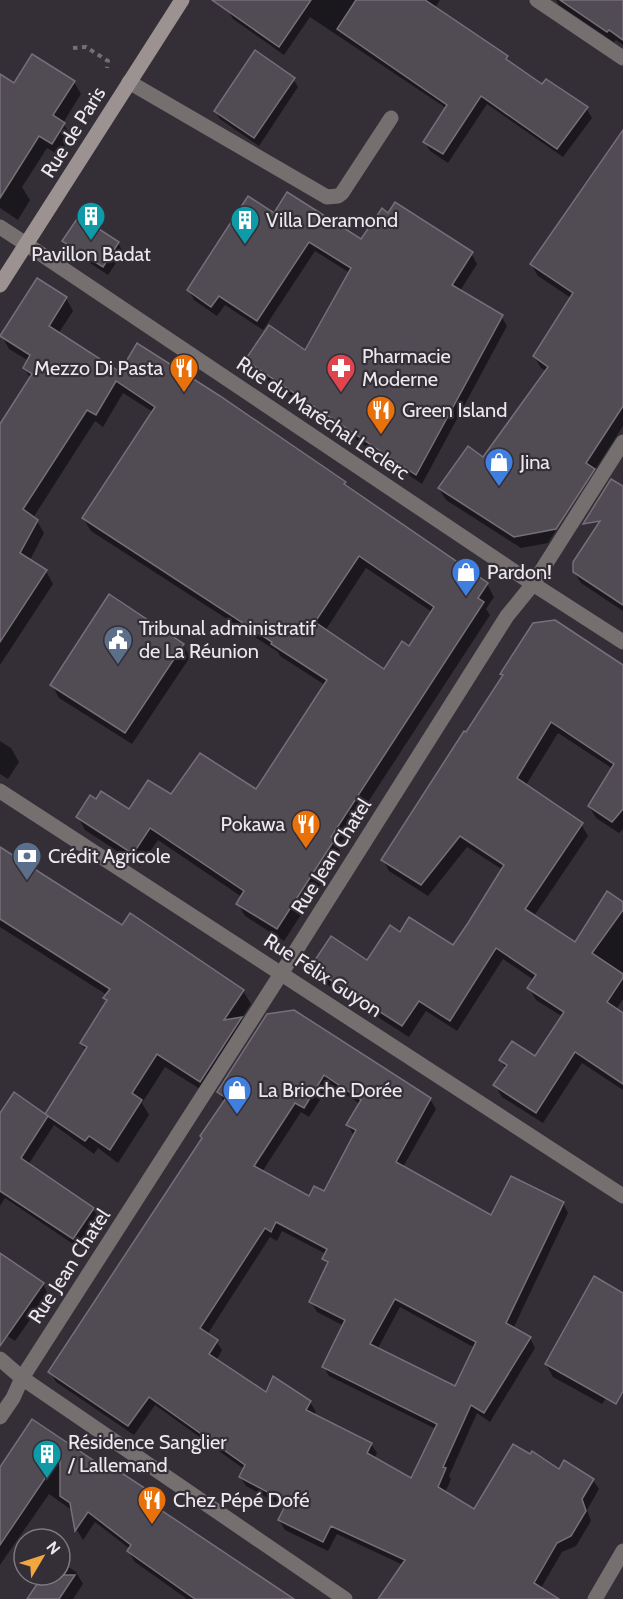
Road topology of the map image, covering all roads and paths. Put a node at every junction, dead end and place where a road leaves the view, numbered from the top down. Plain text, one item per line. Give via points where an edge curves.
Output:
1 (182, 0) edge
2 (537, 0) edge
3 (73, 48) dead end
4 (623, 58) edge
5 (107, 68) dead end
6 (129, 82) junction
7 (392, 118) dead end
8 (0, 227) edge
9 (26, 244) junction
10 (0, 285) edge
11 (623, 442) edge
12 (533, 584) junction
13 (623, 642) edge
14 (0, 791) edge
15 (282, 973) junction
16 (623, 1196) edge
17 (0, 1359) edge
18 (22, 1378) junction
19 (0, 1417) edge
20 (623, 1551) edge
21 (345, 1599) edge
22 (595, 1599) edge

1 - 6 main road, Rue de Paris
2 - 4 street
3 - 5 path via 87,47 108,61
6 - 7 street via 327,197 342,193
6 - 9 main road, Rue de Paris
8 - 9 street, Rue du Maréchal Leclerc
9 - 10 main road, Rue de Paris
9 - 12 street, Rue du Maréchal Leclerc
11 - 12 street, Rue Jean Chatel
12 - 13 street, Rue du Maréchal Leclerc
12 - 15 street, Rue Jean Chatel via 507,616
14 - 15 street, Rue Félix Guyon
15 - 16 street, Rue Félix Guyon
15 - 18 street, Rue Jean Chatel
17 - 18 street
18 - 19 street, Rue Jean Chatel
18 - 21 street
20 - 22 street

